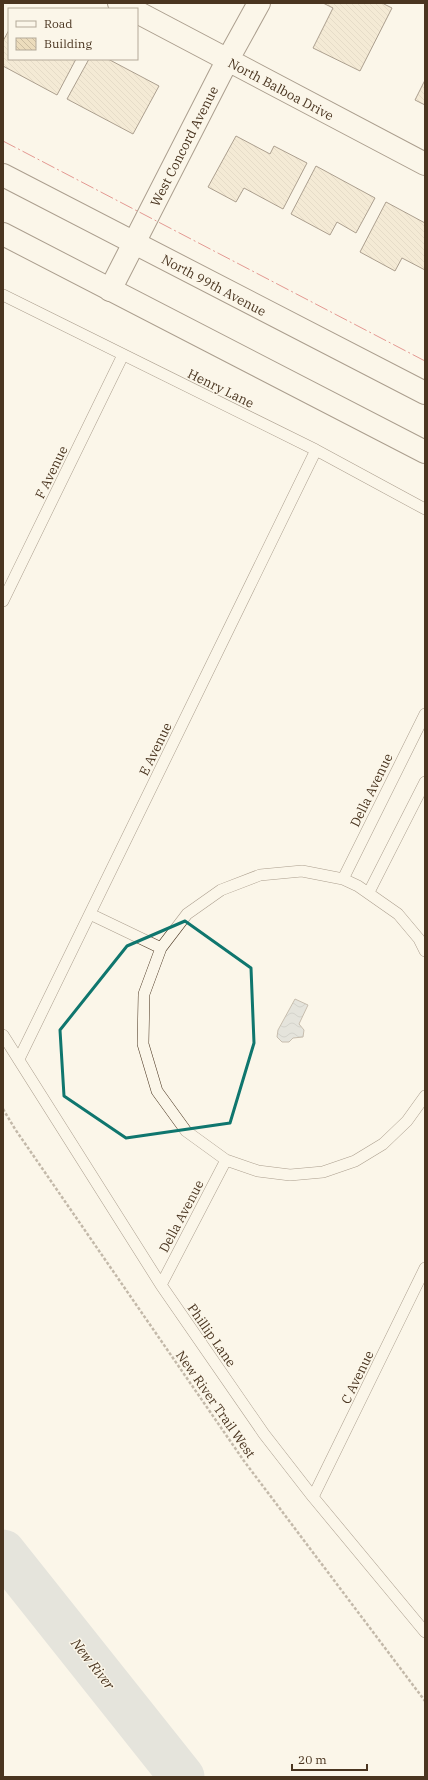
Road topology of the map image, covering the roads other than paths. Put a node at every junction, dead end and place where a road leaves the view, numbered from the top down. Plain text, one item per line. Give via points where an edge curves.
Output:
1 (119, 3) edge
2 (259, 3) edge
3 (128, 8) edge
4 (138, 13) edge
5 (227, 61) junction
6 (425, 164) edge
7 (3, 175) edge
8 (3, 234) edge
9 (135, 243) junction
10 (110, 290) junction
11 (3, 294) edge
12 (123, 355) junction
13 (425, 393) edge
14 (316, 450) junction
15 (425, 452) edge
16 (425, 509) edge
17 (3, 601) edge
18 (425, 714) edge
19 (425, 782) edge
20 (343, 879) junction
21 (370, 892) junction
22 (90, 914) junction
23 (161, 948) junction
24 (425, 951) edge
25 (3, 1035) edge
26 (18, 1059) junction
27 (425, 1096) edge
28 (226, 1160) junction
29 (425, 1268) edge
30 (161, 1285) junction
31 (313, 1498) junction
32 (425, 1632) edge

1 - 3 main road
2 - 5 main road, West Concord Avenue
4 - 5 main road, North Balboa Drive
5 - 6 main road, North Balboa Drive
5 - 9 main road, West Concord Avenue
7 - 9 main road, North 99th Avenue
8 - 10 main road
9 - 10 main road, West Concord Avenue
9 - 13 main road, North 99th Avenue
10 - 15 main road
11 - 12 lane, Henry Lane
12 - 14 lane, Henry Lane
12 - 17 lane, F Avenue
14 - 16 lane, Henry Lane
14 - 22 lane, E Avenue
18 - 20 lane, Della Avenue
19 - 21 lane
20 - 21 lane
20 - 23 lane via 302,871 260,875 221,890 187,914
21 - 24 lane via 398,914 419,939
22 - 23 lane
22 - 26 lane, E Avenue
23 - 28 lane via 144,994 143,1044 157,1091 186,1131
25 - 26 lane, Phillip Lane
26 - 30 lane, Phillip Lane
27 - 28 lane via 407,1121 383,1144 355,1161 323,1172 290,1175 264,1172
28 - 30 lane, Della Avenue
29 - 31 lane, C Avenue
30 - 31 lane, Phillip Lane via 264,1434
31 - 32 lane, Phillip Lane

